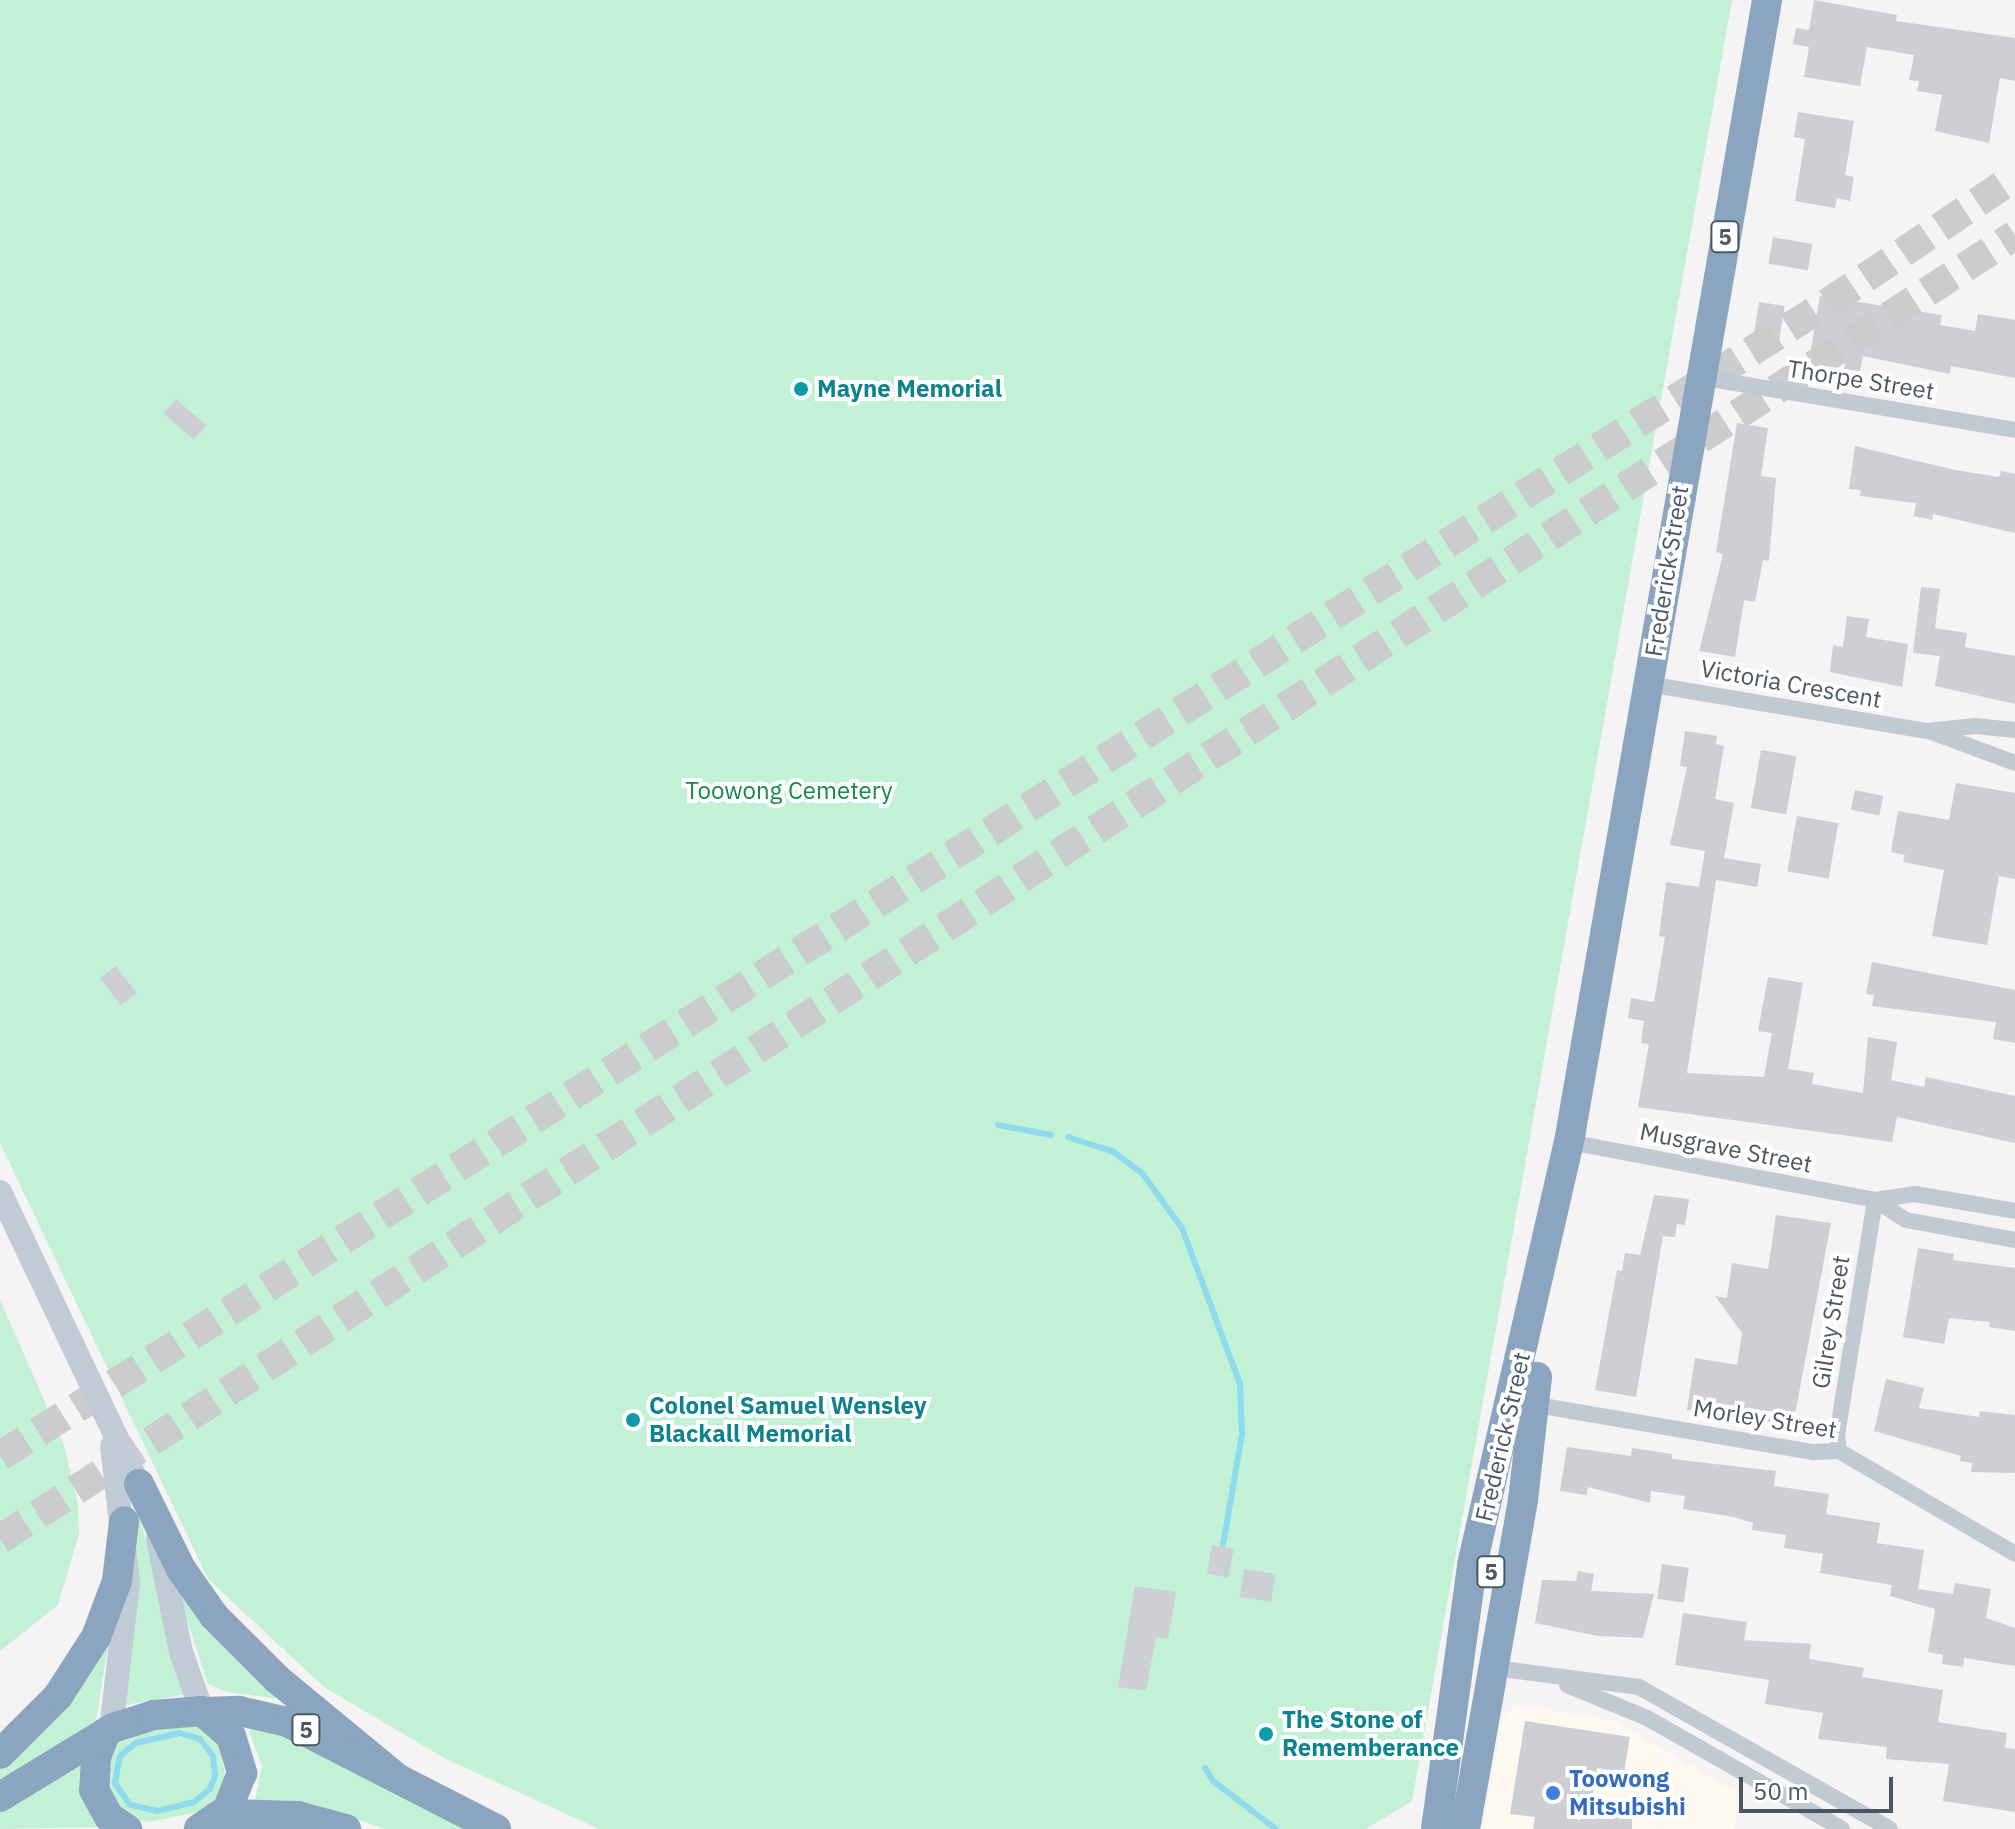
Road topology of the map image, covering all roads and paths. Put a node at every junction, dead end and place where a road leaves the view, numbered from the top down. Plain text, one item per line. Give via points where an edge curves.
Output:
1 (1767, 0) edge
2 (1699, 377) junction
3 (2015, 430) edge
4 (1648, 684) junction
5 (2015, 730) edge
6 (1927, 731) junction
7 (2015, 763) edge
8 (1569, 1142) junction
9 (0, 1192) edge
10 (1875, 1200) junction
11 (2015, 1211) edge
12 (2015, 1240) edge
13 (1531, 1404) junction
14 (108, 1424) junction
15 (1839, 1451) junction
16 (139, 1484) junction
17 (124, 1521) junction
18 (2015, 1554) edge
19 (1495, 1668) junction
20 (1551, 1678) junction
21 (204, 1712) junction
22 (108, 1731) junction
23 (0, 1754) edge
24 (1442, 1772) junction
25 (397, 1778) junction
26 (0, 1797) edge
27 (211, 1822) edge
28 (127, 1829) edge
29 (346, 1829) edge
30 (496, 1829) edge
31 (1423, 1829) edge
32 (1436, 1829) edge
33 (1451, 1829) edge
34 (1465, 1829) edge
35 (1842, 1829) edge
36 (1890, 1829) edge

1 - 2 highway, Frederick Street / 5
2 - 3 street, Thorpe Street
2 - 4 highway, Frederick Street / 5
4 - 6 street, Victoria Crescent
4 - 8 highway, Frederick Street / 5
5 - 6 street, Victoria Crescent via 1975,726
6 - 7 street, Victoria Crescent
8 - 10 street, Musgrave Street
8 - 13 highway, Frederick Street / 5 via 1570,1191
8 - 24 highway, Frederick Street / 5 via 1472,1565
9 - 14 main road
10 - 11 street, Musgrave Street via 1915,1194
10 - 12 street, Musgrave Street via 1906,1220
10 - 15 street, Gilrey Street via 1837,1435
13 - 15 street, Morley Street via 1813,1452
13 - 19 highway, Frederick Street via 1523,1500
13 - 33 highway, 5 via 1514,1447
14 - 16 main road
14 - 17 main road
15 - 18 street, Morley Street
16 - 21 main road via 157,1534 181,1652
16 - 25 highway via 181,1569 221,1624 277,1679
17 - 22 main road via 127,1616
17 - 23 highway via 117,1581 96,1637 58,1696
19 - 20 street
19 - 34 highway, Frederick Street
20 - 35 street via 1647,1718
20 - 36 street via 1639,1687
21 - 22 highway, 5 via 154,1715
21 - 25 highway, 5 via 239,1711 287,1722
21 - 27 highway via 231,1736 242,1765 240,1788
22 - 26 highway
22 - 28 highway via 96,1757 94,1790 109,1817
24 - 31 highway, 5
24 - 32 highway, Frederick Street
25 - 30 highway, 5
27 - 29 highway via 298,1816

